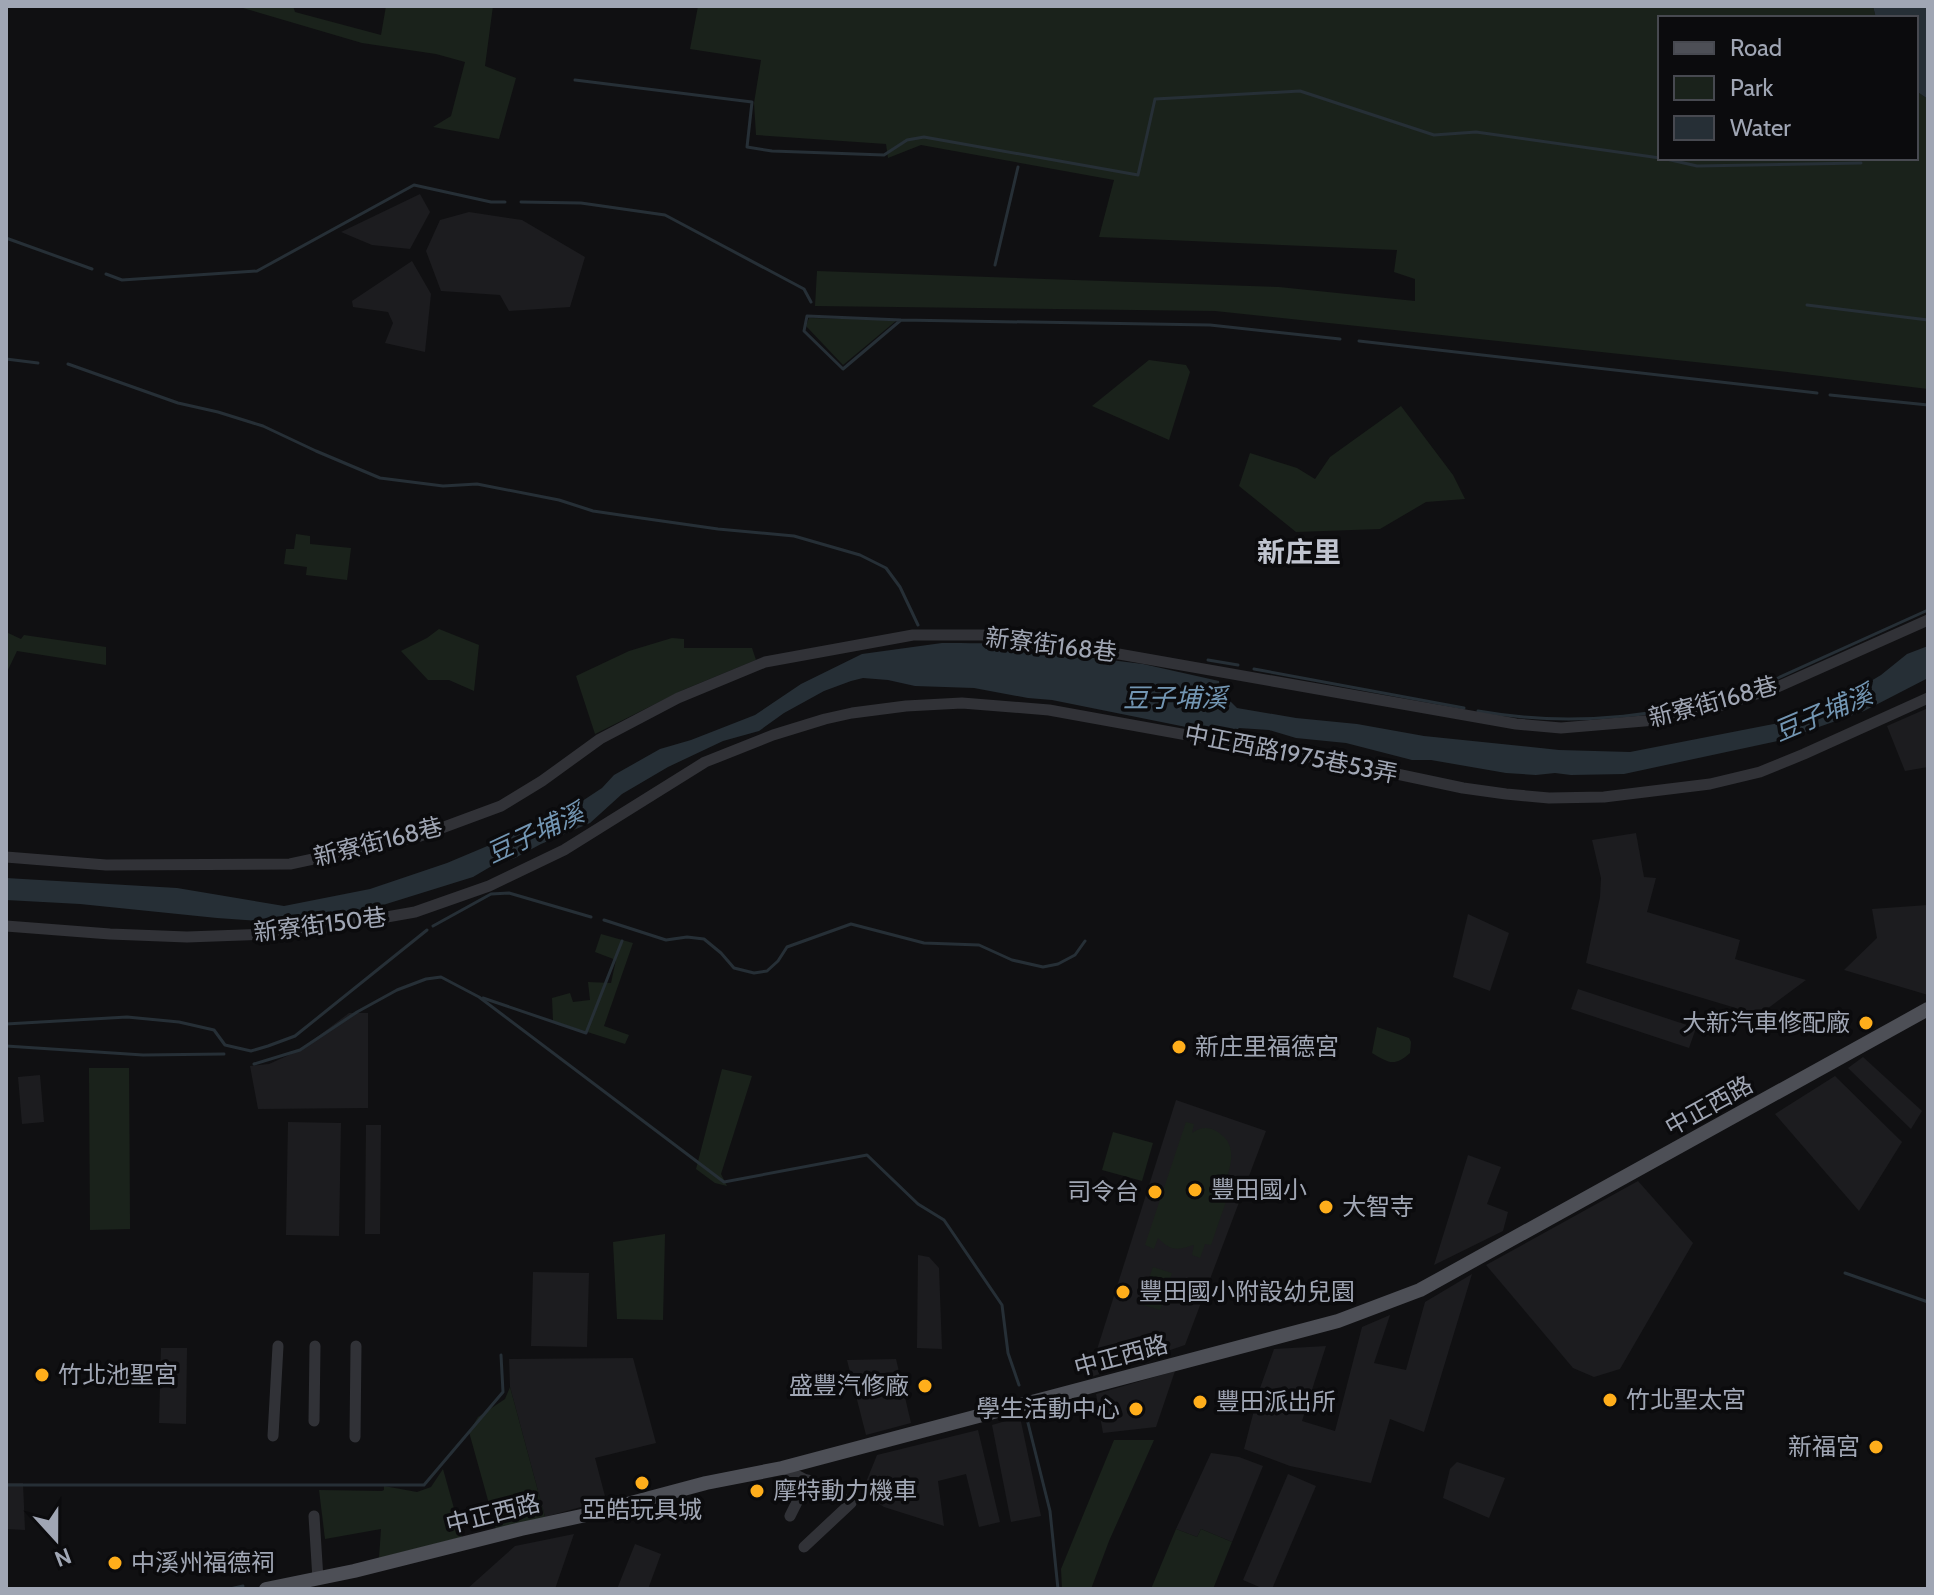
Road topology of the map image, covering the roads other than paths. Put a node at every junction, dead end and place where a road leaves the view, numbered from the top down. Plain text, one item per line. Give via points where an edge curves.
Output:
1 (1928, 620) edge
2 (1928, 698) edge
3 (613, 820) joint
4 (6, 857) edge
5 (6, 926) edge
6 (1928, 1009) edge
7 (278, 1346) dead end
8 (315, 1346) dead end
9 (356, 1346) dead end
10 (314, 1421) dead end
11 (273, 1436) dead end
12 (355, 1437) dead end
13 (782, 1468) junction
14 (808, 1480) junction
15 (314, 1516) dead end
16 (790, 1516) dead end
17 (804, 1547) dead end
18 (318, 1579) junction
19 (266, 1589) edge

1 - 4 street, 新寮街168巷 via 1775,688 1716,707 1656,720 1561,728 1011,635 913,635 765,662 678,698 600,739 501,806 420,836 290,864 106,865
2 - 3 street, 中正西路1975巷53弄 via 1760,772 1710,784 1549,798 1463,788 1049,710 962,703 906,706 852,713 773,735 705,762
3 - 5 street, 新寮街150巷 via 489,886 415,912 296,933 187,937
6 - 13 main road, 中正西路 via 1420,1290 1338,1321
7 - 11 street
8 - 10 street
9 - 12 street
13 - 14 street
13 - 18 main road, 中正西路
14 - 16 street
14 - 17 street via 851,1503
15 - 18 street
18 - 19 main road, 中正西路

